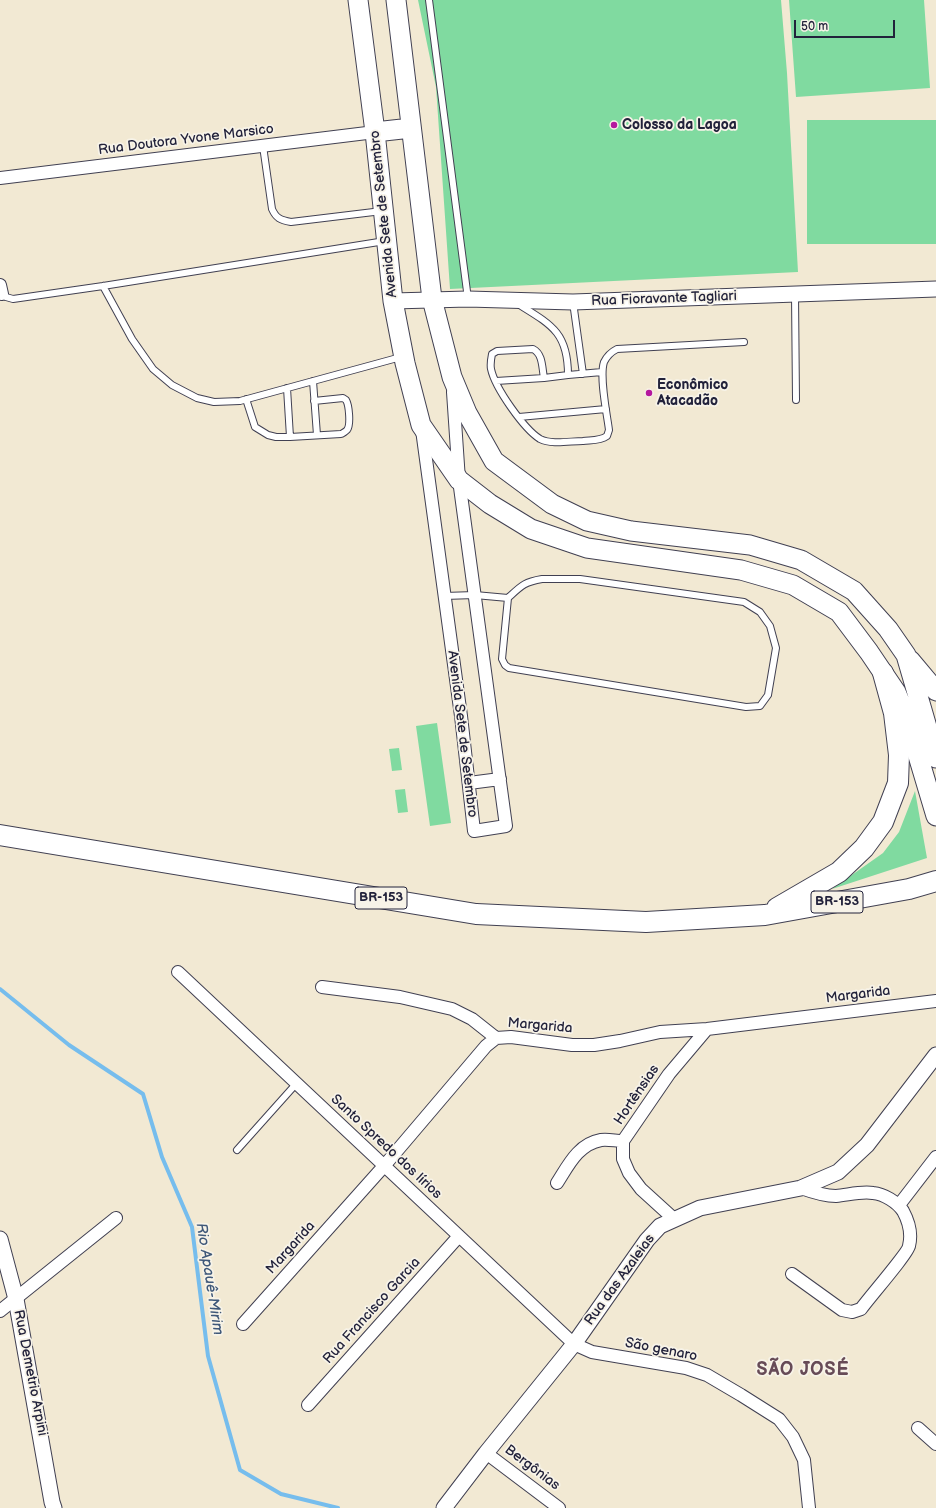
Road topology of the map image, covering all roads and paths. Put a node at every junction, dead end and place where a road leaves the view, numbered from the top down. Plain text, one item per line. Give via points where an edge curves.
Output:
1 (358, 0) edge
2 (396, 0) edge
3 (402, 0) edge
4 (429, 0) edge
5 (412, 128) junction
6 (375, 132) junction
7 (263, 146) junction
8 (0, 178) edge
9 (384, 211) junction
10 (387, 241) junction
11 (103, 286) junction
12 (1, 289) edge
13 (936, 289) edge
14 (796, 294) junction
15 (432, 299) junction
16 (468, 299) junction
17 (393, 301) junction
18 (514, 301) junction
19 (574, 302) junction
20 (744, 342) dead end
21 (403, 356) junction
22 (602, 372) junction
23 (583, 374) junction
24 (568, 376) junction
25 (452, 377) junction
26 (544, 378) junction
27 (313, 381) junction
28 (496, 381) junction
29 (287, 388) junction
30 (246, 399) junction
31 (796, 400) dead end
32 (314, 402) junction
33 (606, 409) junction
34 (519, 417) junction
35 (421, 425) junction
36 (317, 435) junction
37 (290, 437) junction
38 (459, 480) junction
39 (444, 596) junction
40 (475, 596) junction
41 (508, 598) junction
42 (906, 655) junction
43 (883, 673) junction
44 (936, 691) edge
45 (936, 758) edge
46 (500, 779) junction
47 (469, 783) junction
48 (936, 816) edge
49 (0, 835) edge
50 (936, 881) edge
51 (765, 915) junction
52 (178, 972) dead end
53 (322, 987) dead end
54 (936, 1001) edge
55 (708, 1029) junction
56 (496, 1038) junction
57 (936, 1055) edge
58 (296, 1084) junction
59 (623, 1141) junction
60 (237, 1150) dead end
61 (936, 1157) edge
62 (384, 1166) junction
63 (557, 1184) dead end
64 (801, 1188) junction
65 (899, 1205) junction
66 (116, 1218) dead end
67 (674, 1219) junction
68 (459, 1236) junction
69 (0, 1239) edge
70 (792, 1274) dead end
71 (16, 1299) junction
72 (0, 1311) edge
73 (243, 1324) dead end
74 (574, 1344) junction
75 (308, 1405) dead end
76 (918, 1428) dead end
77 (936, 1444) edge
78 (486, 1452) junction
79 (54, 1508) edge
80 (444, 1508) edge
81 (559, 1508) edge
82 (809, 1508) edge

1 - 6 main road, Avenida Sete de Setembro
2 - 3 lane
2 - 5 main road, Avenida Sete de Setembro
4 - 16 lane
5 - 6 main road
5 - 15 main road, Avenida Sete de Setembro
6 - 7 street, Rua Doutora Yvone Marsico
6 - 9 main road, Avenida Sete de Setembro
7 - 8 street, Rua Doutora Yvone Marsico
7 - 9 lane via 272,209 281,220 290,222
9 - 10 main road, Avenida Sete de Setembro
10 - 11 lane
10 - 17 main road, Avenida Sete de Setembro
11 - 12 lane via 13,299 6,297
11 - 30 lane via 132,340 153,369 172,385 197,398 214,402
13 - 14 street, Rua Fioravante Tagliari
14 - 19 street, Rua Fioravante Tagliari
14 - 31 lane
15 - 16 street, Rua Fioravante Tagliari
15 - 17 street, Rua Fioravante Tagliari
15 - 25 main road, Avenida Sete de Setembro
16 - 18 street, Rua Fioravante Tagliari
17 - 21 main road, Avenida Sete de Setembro
18 - 19 street, Rua Fioravante Tagliari
18 - 24 lane via 550,325 558,334 567,352
19 - 23 lane
20 - 22 lane via 617,349 609,353
21 - 27 lane
21 - 35 main road, Avenida Sete de Setembro
22 - 23 lane
22 - 33 lane
23 - 24 lane
24 - 26 lane
25 - 38 street, Avenida Sete de Setembro
25 - 42 main road, Avenida Sete de Setembro via 467,413 494,461 552,504 586,521 624,530 750,545 801,560 854,591 888,629
26 - 28 lane
26 - 28 lane via 538,351 496,351 490,360
27 - 29 lane
27 - 32 lane
28 - 34 lane
29 - 30 lane
29 - 37 lane
30 - 37 lane via 255,427 259,431 276,437
32 - 36 lane
32 - 36 lane via 342,398 349,404 347,430 341,434
33 - 34 lane
33 - 34 lane via 609,430 607,436 599,440 555,442 541,439
35 - 38 main road, Avenida Sete de Setembro
35 - 39 street, Avenida Sete de Setembro
36 - 37 lane
38 - 40 street, Avenida Sete de Setembro
38 - 43 main road, Avenida Sete de Setembro via 490,504 531,529 587,548 741,570 793,585 839,612
39 - 40 lane
39 - 47 street, Avenida Sete de Setembro
40 - 41 lane
40 - 46 street, Avenida Sete de Setembro
41 - 41 lane via 529,581 580,579 744,602 760,612 770,626 776,648 768,695 760,706 746,707 509,668 502,659
42 - 44 main road, Avenida Sete de Setembro
42 - 45 main road, Avenida Sete de Setembro
43 - 48 main road, Avenida Sete de Setembro via 896,692 907,719
43 - 51 highway via 894,713 899,755 898,783 883,822 864,848 839,872
46 - 47 street
46 - 47 street, Avenida Sete de Setembro via 506,826 474,831
49 - 51 highway, BR-153 via 476,914 646,922
50 - 51 highway, BR-153 via 909,889
52 - 58 street, Santo Spredo dos lírios
53 - 56 street via 392,995 452,1009 472,1019
54 - 55 street, Margarida
55 - 56 street, Margarida via 660,1032 594,1045 572,1045 511,1037
55 - 59 street, Hortênsias via 669,1074
56 - 62 street, Margarida via 460,1075
57 - 64 street, Rua das Azaleias via 867,1145 853,1159 838,1172
58 - 60 lane
58 - 62 street, Santo Spredo dos lírios
59 - 63 street via 602,1140 588,1144 575,1155
59 - 67 street, Hortênsias via 623,1159 629,1173 641,1189
61 - 65 street
62 - 68 street, Santo Spredo dos lírios
62 - 73 street, Margarida
64 - 65 street via 836,1196 874,1193
64 - 67 street, Rua das Azaleias via 700,1208
65 - 70 street via 908,1220 909,1248 861,1309 852,1312 842,1310
66 - 71 street
67 - 74 street, Rua das Azaleias via 660,1226 647,1240
68 - 74 street, Santo Spredo dos lírios
68 - 75 street, Rua Francisco Garcia
69 - 71 street, Rua Demetrio Arpini
71 - 72 street
71 - 79 street, Rua Demetrio Arpini
74 - 78 street, Rua das Azaleias
74 - 82 street, São genaro via 592,1352 686,1368 707,1375 779,1419 793,1437 804,1460
76 - 77 street
78 - 80 street, Rua das Azaleias
78 - 81 street, Bergônias

